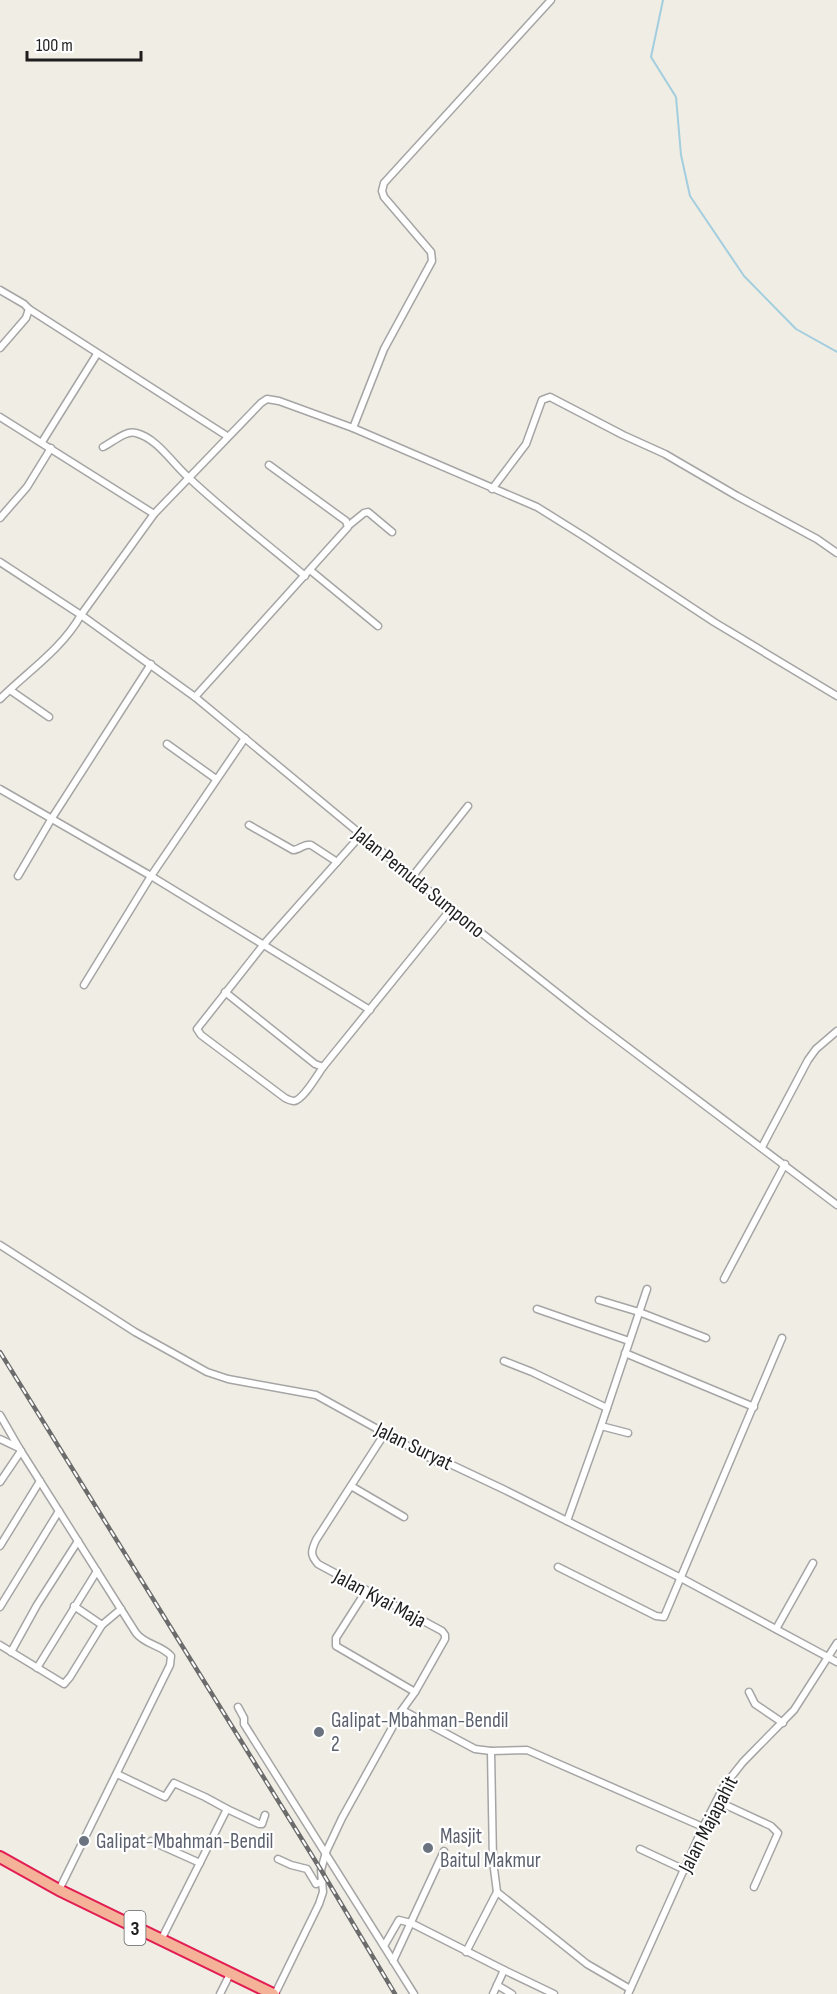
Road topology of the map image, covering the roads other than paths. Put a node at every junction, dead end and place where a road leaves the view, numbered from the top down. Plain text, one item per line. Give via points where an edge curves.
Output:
1 (551, 0) edge
2 (0, 290) edge
3 (29, 309) junction
4 (0, 348) edge
5 (97, 354) junction
6 (0, 417) edge
7 (353, 428) junction
8 (227, 436) junction
9 (42, 442) junction
10 (103, 447) dead end
11 (51, 448) junction
12 (269, 465) dead end
13 (188, 478) junction
14 (492, 489) junction
15 (154, 514) junction
16 (0, 518) edge
17 (348, 526) junction
18 (392, 532) dead end
19 (837, 554) edge
20 (0, 562) edge
21 (310, 570) junction
22 (305, 576) junction
23 (81, 615) junction
24 (378, 626) dead end
25 (151, 664) junction
26 (10, 690) junction
27 (837, 696) edge
28 (195, 698) junction
29 (0, 699) edge
30 (48, 717) dead end
31 (244, 738) junction
32 (167, 744) dead end
33 (216, 778) junction
34 (0, 789) edge
35 (468, 806) dead end
36 (52, 818) junction
37 (249, 825) dead end
38 (361, 835) junction
39 (337, 862) junction
40 (18, 876) dead end
41 (151, 876) junction
42 (412, 877) junction
43 (451, 909) junction
44 (264, 944) junction
45 (84, 985) dead end
46 (225, 992) junction
47 (370, 1010) junction
48 (837, 1031) edge
49 (323, 1067) junction
50 (762, 1147) junction
51 (785, 1164) junction
52 (837, 1205) edge
53 (0, 1245) edge
54 (724, 1279) dead end
55 (647, 1289) dead end
56 (599, 1300) dead end
57 (537, 1309) dead end
58 (639, 1312) junction
59 (706, 1338) dead end
60 (782, 1338) dead end
61 (629, 1341) junction
62 (625, 1353) junction
63 (504, 1361) dead end
64 (754, 1407) junction
65 (607, 1408) junction
66 (0, 1415) edge
67 (601, 1426) junction
68 (385, 1433) junction
69 (628, 1433) dead end
70 (0, 1439) edge
71 (20, 1449) junction
72 (1, 1478) edge
73 (40, 1481) junction
74 (351, 1486) junction
75 (59, 1511) junction
76 (404, 1517) dead end
77 (567, 1521) junction
78 (78, 1541) junction
79 (0, 1546) edge
80 (813, 1563) dead end
81 (558, 1567) dead end
82 (97, 1571) junction
83 (681, 1578) junction
84 (366, 1591) junction
85 (74, 1606) junction
86 (0, 1607) edge
87 (121, 1609) junction
88 (102, 1625) junction
89 (776, 1629) junction
90 (837, 1643) edge
91 (0, 1645) edge
92 (11, 1652) junction
93 (828, 1657) junction
94 (837, 1662) edge
95 (37, 1668) junction
96 (415, 1692) junction
97 (748, 1692) dead end
98 (238, 1707) dead end
99 (402, 1710) junction
100 (783, 1723) junction
101 (494, 1751) junction
102 (117, 1774) junction
103 (717, 1801) junction
104 (227, 1809) junction
105 (265, 1815) dead end
106 (704, 1827) junction
107 (151, 1841) dead end
108 (640, 1849) dead end
109 (444, 1851) dead end
110 (326, 1852) junction
111 (0, 1857) edge
112 (278, 1859) dead end
113 (200, 1863) junction
114 (685, 1870) junction
115 (323, 1881) junction
116 (754, 1887) dead end
117 (58, 1890) junction
118 (497, 1892) junction
119 (411, 1923) junction
120 (161, 1941) junction
121 (384, 1946) junction
122 (466, 1952) junction
123 (393, 1961) junction
124 (504, 1970) junction
125 (230, 1974) junction
126 (497, 1986) junction
127 (629, 1991) edge
128 (220, 1994) edge
129 (274, 1994) edge
130 (414, 1994) edge
131 (493, 1994) edge
132 (512, 1994) edge
133 (554, 1994) edge

1 - 7 street via 384,183 384,197 431,252 430,265 384,349
2 - 3 street
3 - 4 street
3 - 5 street
5 - 8 street
5 - 9 street
6 - 9 street
7 - 8 street via 267,399
7 - 14 street
8 - 13 street
9 - 11 street
10 - 13 street via 135,432 167,454
11 - 15 street
11 - 16 street via 27,487
12 - 17 street
13 - 15 street
13 - 22 street
14 - 19 street via 525,444 539,406 550,396 665,454
14 - 27 street via 537,507
15 - 23 street
17 - 18 street via 368,512
17 - 21 street
20 - 23 street, Jalan Pemuda Sumpono
21 - 22 street
21 - 24 street
22 - 28 street
23 - 25 street, Jalan Pemuda Sumpono
23 - 26 street via 73,630
25 - 28 street, Jalan Pemuda Sumpono
25 - 36 street
26 - 29 street
26 - 30 street
28 - 31 street, Jalan Pemuda Sumpono
31 - 33 street
31 - 38 street, Jalan Pemuda Sumpono
32 - 33 street
33 - 41 street
34 - 36 street
35 - 42 street
36 - 40 street
36 - 41 street
37 - 39 street via 293,850 311,845
38 - 39 street
38 - 42 street, Jalan Pemuda Sumpono
39 - 44 street
41 - 44 street
41 - 45 street
42 - 43 street, Jalan Pemuda Sumpono
43 - 47 street
43 - 50 street, Jalan Pemuda Sumpono
44 - 46 street
44 - 47 street
46 - 49 street
46 - 49 street via 198,1026 201,1035 292,1101 302,1096
47 - 49 street
48 - 50 street via 808,1060
50 - 51 street, Jalan Pemuda Sumpono
51 - 52 street, Jalan Pemuda Sumpono
51 - 54 street
53 - 68 street, Jalan Suryat via 135,1332 207,1372 316,1395
55 - 58 street
56 - 58 street
57 - 61 street
58 - 59 street
58 - 61 street
60 - 64 street
61 - 62 street
62 - 64 street
62 - 65 street
63 - 65 street
64 - 83 street
65 - 67 street
66 - 71 street
67 - 69 street
67 - 77 street
68 - 74 street, Jalan Kyai Maja
68 - 77 street, Jalan Suryat via 437,1462 450,1464
70 - 71 street
71 - 72 street
71 - 73 street
73 - 75 street
73 - 79 street
74 - 76 street
74 - 84 street, Jalan Kyai Maja via 311,1551 318,1564
75 - 78 street
75 - 86 street
77 - 83 street, Jalan Suryat
78 - 82 street
78 - 92 street
80 - 89 street
81 - 83 street via 661,1617 666,1614
82 - 85 street
82 - 87 street
83 - 89 street, Jalan Suryat
84 - 96 street via 336,1638 336,1646
84 - 96 street, Jalan Kyai Maja via 445,1635
85 - 88 street
85 - 95 street
87 - 88 street
87 - 102 street via 139,1637 166,1651 171,1660
88 - 95 street via 64,1684
89 - 93 street, Jalan Suryat
90 - 93 street, Jalan Majapahit
91 - 92 street
92 - 95 street
93 - 94 street, Jalan Suryat
93 - 100 street, Jalan Majapahit
96 - 99 street, Jalan Kyai Maja
97 - 100 street via 756,1704
98 - 110 street via 244,1724
99 - 101 street via 475,1749
99 - 110 street, Jalan Kyai Maja
100 - 103 street, Jalan Majapahit via 734,1772
101 - 106 street via 527,1750
101 - 118 street via 493,1861
102 - 104 street via 165,1797 175,1784
102 - 117 street
103 - 106 street, Jalan Majapahit
103 - 116 street via 764,1822 778,1833
104 - 105 street via 259,1824
104 - 113 street
106 - 114 street, Jalan Majapahit
107 - 113 street
108 - 114 street
109 - 119 street
110 - 115 street, Jalan Kyai Maja via 321,1870
110 - 121 street
111 - 117 highway, 3
112 - 115 street via 307,1869 316,1884
113 - 120 street
114 - 127 street, Jalan Majapahit
115 - 129 street, Jalan Kyai Maja via 319,1904
117 - 120 highway, 3
118 - 122 street
118 - 127 street via 587,1964
119 - 121 street via 399,1920
119 - 122 street
119 - 123 street
120 - 125 highway, 3
121 - 123 street
122 - 124 street
123 - 130 street
124 - 126 street
124 - 133 street
125 - 128 street
125 - 129 highway, 3
126 - 131 street
126 - 132 street

